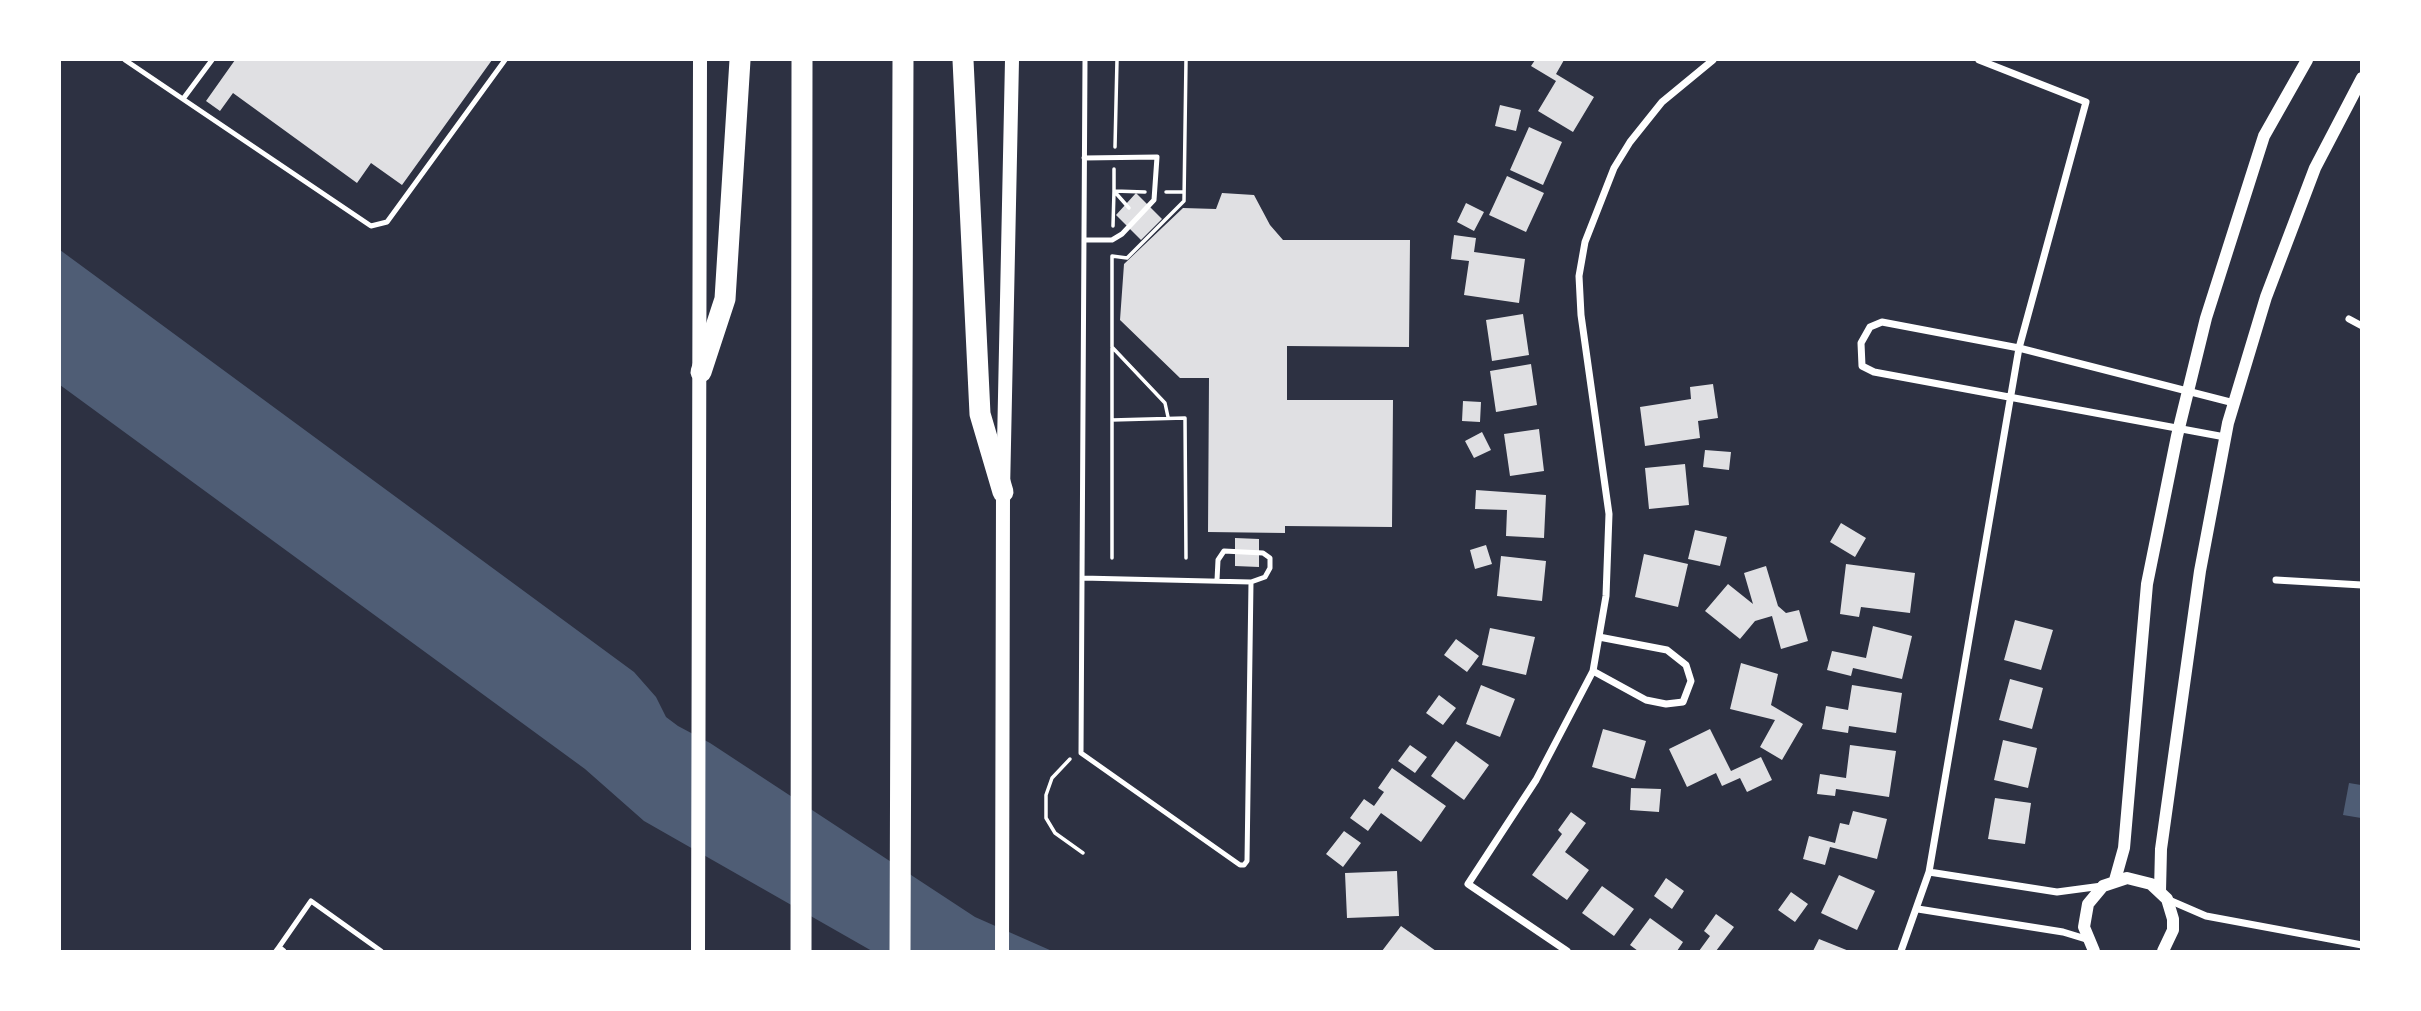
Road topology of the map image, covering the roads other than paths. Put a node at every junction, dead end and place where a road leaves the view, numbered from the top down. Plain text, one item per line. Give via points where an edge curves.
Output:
1 (127, 60) edge
2 (212, 60) edge
3 (505, 60) edge
4 (700, 60) edge
5 (740, 60) edge
6 (802, 60) edge
7 (903, 60) edge
8 (963, 60) edge
9 (1012, 60) edge
10 (1085, 60) edge
11 (1713, 60) edge
12 (1979, 60) edge
13 (2307, 60) edge
14 (2361, 78) edge
15 (183, 99) junction
16 (1084, 158) junction
17 (1084, 240) junction
18 (2349, 319) dead end
19 (2361, 326) edge
20 (2019, 348) junction
21 (701, 372) junction
22 (2188, 391) junction
23 (2009, 397) junction
24 (2234, 403) junction
25 (2179, 429) junction
26 (2225, 437) junction
27 (1003, 492) junction
28 (1082, 578) junction
29 (1217, 580) junction
30 (2276, 580) dead end
31 (1251, 582) junction
32 (2361, 585) edge
33 (1599, 637) junction
34 (1593, 671) junction
35 (1929, 872) junction
36 (2109, 883) junction
37 (2163, 895) junction
38 (1918, 909) junction
39 (2361, 945) edge
40 (2090, 947) edge
41 (280, 950) edge
42 (381, 951) edge
43 (698, 951) edge
44 (801, 951) edge
45 (900, 951) edge
46 (1002, 951) edge
47 (1567, 951) edge
48 (1901, 951) edge
49 (2163, 951) edge

1 - 15 lane
2 - 15 lane
3 - 15 lane via 387,222 371,226
4 - 21 main road
5 - 21 highway via 725,299
6 - 44 highway
7 - 45 highway
8 - 27 highway via 980,414
9 - 27 main road
10 - 16 lane
11 - 33 street via 1662,102 1630,142 1614,168 1585,242 1579,276 1581,315 1609,514 1606,596
12 - 20 street via 2086,102
13 - 22 street via 2264,136 2206,318
14 - 24 street via 2315,168 2266,297
16 - 17 lane
16 - 17 lane via 1157,157 1154,200 1112,240
17 - 28 lane
18 - 19 street
20 - 22 street
20 - 23 street
20 - 23 street via 1882,322 1870,327 1861,343 1863,366 1874,372
21 - 43 main road
22 - 24 street
22 - 25 street
23 - 25 street
23 - 35 street
24 - 26 street
25 - 26 street
25 - 36 street via 2147,584 2124,848
26 - 37 street via 2200,571 2161,849
27 - 46 main road
28 - 29 lane
28 - 31 lane via 1081,752 1240,865 1247,861
29 - 31 lane
29 - 31 lane via 1218,560 1224,551 1263,553 1270,558 1270,568 1265,577
30 - 32 street
33 - 34 street
33 - 34 street via 1667,650 1686,664 1691,681 1683,702 1666,704 1646,700
34 - 47 street via 1536,780 1468,884
35 - 36 street via 2057,892
35 - 38 street
36 - 37 street via 2139,880
36 - 40 street via 2088,904 2084,927
37 - 39 street via 2206,916
37 - 49 street via 2173,930
38 - 40 street via 2054,930
38 - 48 street
41 - 42 lane via 311,901

